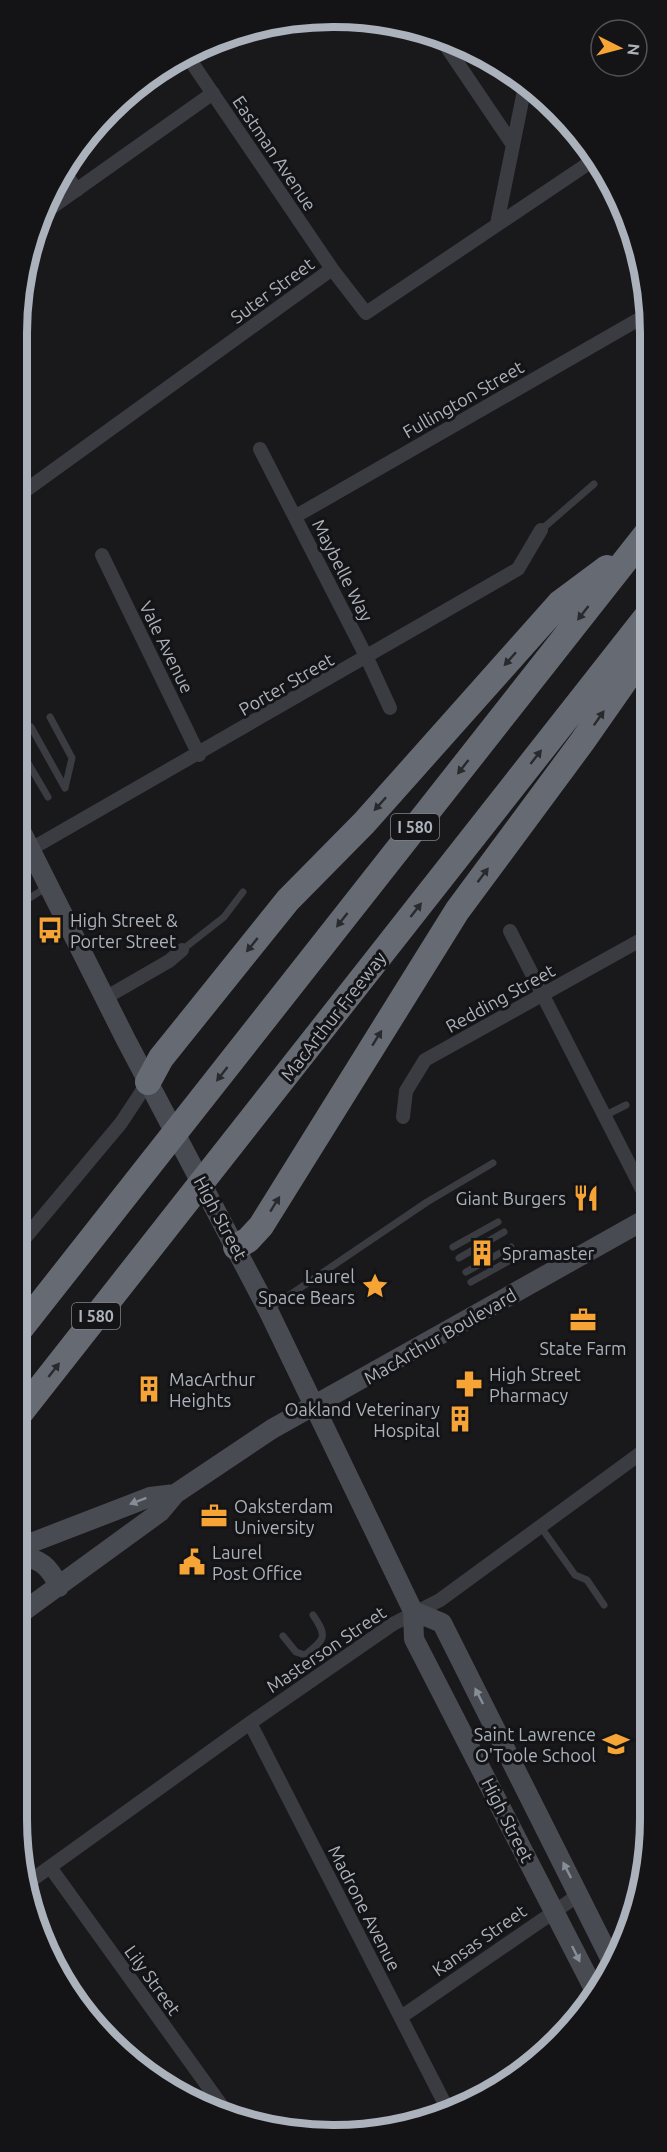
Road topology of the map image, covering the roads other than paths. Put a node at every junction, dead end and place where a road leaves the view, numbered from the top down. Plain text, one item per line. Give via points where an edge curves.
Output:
1 (448, 49) edge
2 (192, 62) edge
3 (213, 93) junction
4 (524, 93) edge
5 (513, 145) junction
6 (588, 163) edge
7 (69, 179) edge
8 (77, 190) junction
9 (56, 205) edge
10 (497, 224) junction
11 (332, 269) junction
12 (639, 319) edge
13 (260, 449) dead end
14 (594, 484) dead end
15 (27, 489) edge
16 (296, 516) junction
17 (541, 530) joint
18 (639, 542) edge
19 (102, 555) dead end
20 (640, 625) edge
21 (367, 658) junction
22 (640, 659) edge
23 (390, 708) dead end
24 (50, 717) dead end
25 (31, 727) dead end
26 (199, 755) junction
27 (27, 761) edge
28 (48, 797) dead end
29 (27, 842) edge
30 (31, 849) junction
31 (49, 886) junction
32 (243, 892) dead end
33 (27, 900) edge
34 (510, 931) dead end
35 (640, 940) edge
36 (182, 950) joint
37 (543, 995) junction
38 (105, 998) junction
39 (148, 1082) junction
40 (626, 1105) dead end
41 (604, 1116) junction
42 (404, 1117) dead end
43 (493, 1162) dead end
44 (149, 1166) junction
45 (640, 1185) edge
46 (498, 1222) dead end
47 (640, 1222) edge
48 (504, 1232) dead end
49 (27, 1235) edge
50 (236, 1247) junction
51 (453, 1247) dead end
52 (511, 1247) dead end
53 (516, 1257) dead end
54 (459, 1258) dead end
55 (466, 1272) dead end
56 (471, 1282) dead end
57 (27, 1299) edge
58 (268, 1310) junction
59 (27, 1321) edge
60 (27, 1405) edge
61 (316, 1405) junction
62 (640, 1457) edge
63 (175, 1494) junction
64 (540, 1526) junction
65 (27, 1545) edge
66 (27, 1559) edge
67 (58, 1587) junction
68 (604, 1605) dead end
69 (27, 1609) edge
70 (413, 1611) junction
71 (313, 1615) dead end
72 (283, 1636) dead end
73 (250, 1723) junction
74 (50, 1868) junction
75 (33, 1879) edge
76 (580, 1894) junction
77 (554, 1910) junction
78 (608, 1954) edge
79 (591, 1984) edge
80 (401, 2017) junction
81 (220, 2104) edge
82 (445, 2104) edge

1 - 5 street
2 - 3 street, Eastman Avenue
3 - 8 street
3 - 11 street, Eastman Avenue
4 - 5 street
5 - 10 street
6 - 10 street, Suter Street
7 - 8 street
8 - 9 street
10 - 11 street, Suter Street via 366,313
11 - 15 street, Suter Street
12 - 16 street, Fullington Street
13 - 16 street, Maybelle Way
14 - 17 lane
16 - 21 street, Maybelle Way
17 - 21 street, Porter Street via 518,569
18 -> 39 highway via 560,603 364,823 288,900 161,1058
18 -> 44 highway, I 580
19 - 26 street, Vale Avenue
60 -> 20 highway, MacArthur Freeway / I 580
21 - 23 street, Maybelle Way
21 - 26 street, Porter Street
50 -> 22 highway via 261,1226 457,911
24 - 25 lane via 72,758 64,788
26 - 30 street, Porter Street
27 - 28 lane
29 - 30 main road, High Street
30 - 31 main road, High Street
31 - 33 lane
31 - 38 main road, High Street
32 - 36 lane via 224,917
34 - 37 street
35 - 37 street, Redding Street
36 - 38 street
37 - 41 street
37 - 42 street, Redding Street via 425,1060 406,1091
38 - 39 main road, High Street
39 - 49 street via 121,1123
39 - 50 main road, High Street
40 - 41 lane
41 - 45 street
43 - 58 lane
44 - 57 highway
44 - 59 highway, I 580
46 - 51 lane
47 - 61 main road, MacArthur Boulevard
48 - 54 lane
50 - 58 main road, High Street
52 - 55 lane
53 - 56 lane
58 - 61 main road, High Street
61 - 63 main road, MacArthur Boulevard
61 - 70 main road, High Street
62 - 64 street, Masterson Street
63 -> 65 main road, MacArthur Boulevard via 150,1497
63 - 67 main road, MacArthur Boulevard via 160,1512
64 - 68 lane via 575,1575 587,1580
64 - 70 street, Masterson Street via 440,1600
66 - 67 main road via 45,1564
67 - 69 main road, MacArthur Boulevard
70 - 73 street, Masterson Street
76 -> 70 main road, High Street via 442,1623
70 - 77 main road, High Street via 414,1639
71 - 72 lane via 323,1636 321,1643 305,1655 296,1653
73 - 74 street, Masterson Street
73 - 80 street, Madrone Avenue
74 - 75 street, Masterson Street
74 - 81 street, Lily Street
76 - 77 street, Kansas Street
76 - 78 main road, High Street
77 -> 79 main road, High Street
77 - 80 street, Kansas Street
80 - 82 street, Madrone Avenue

